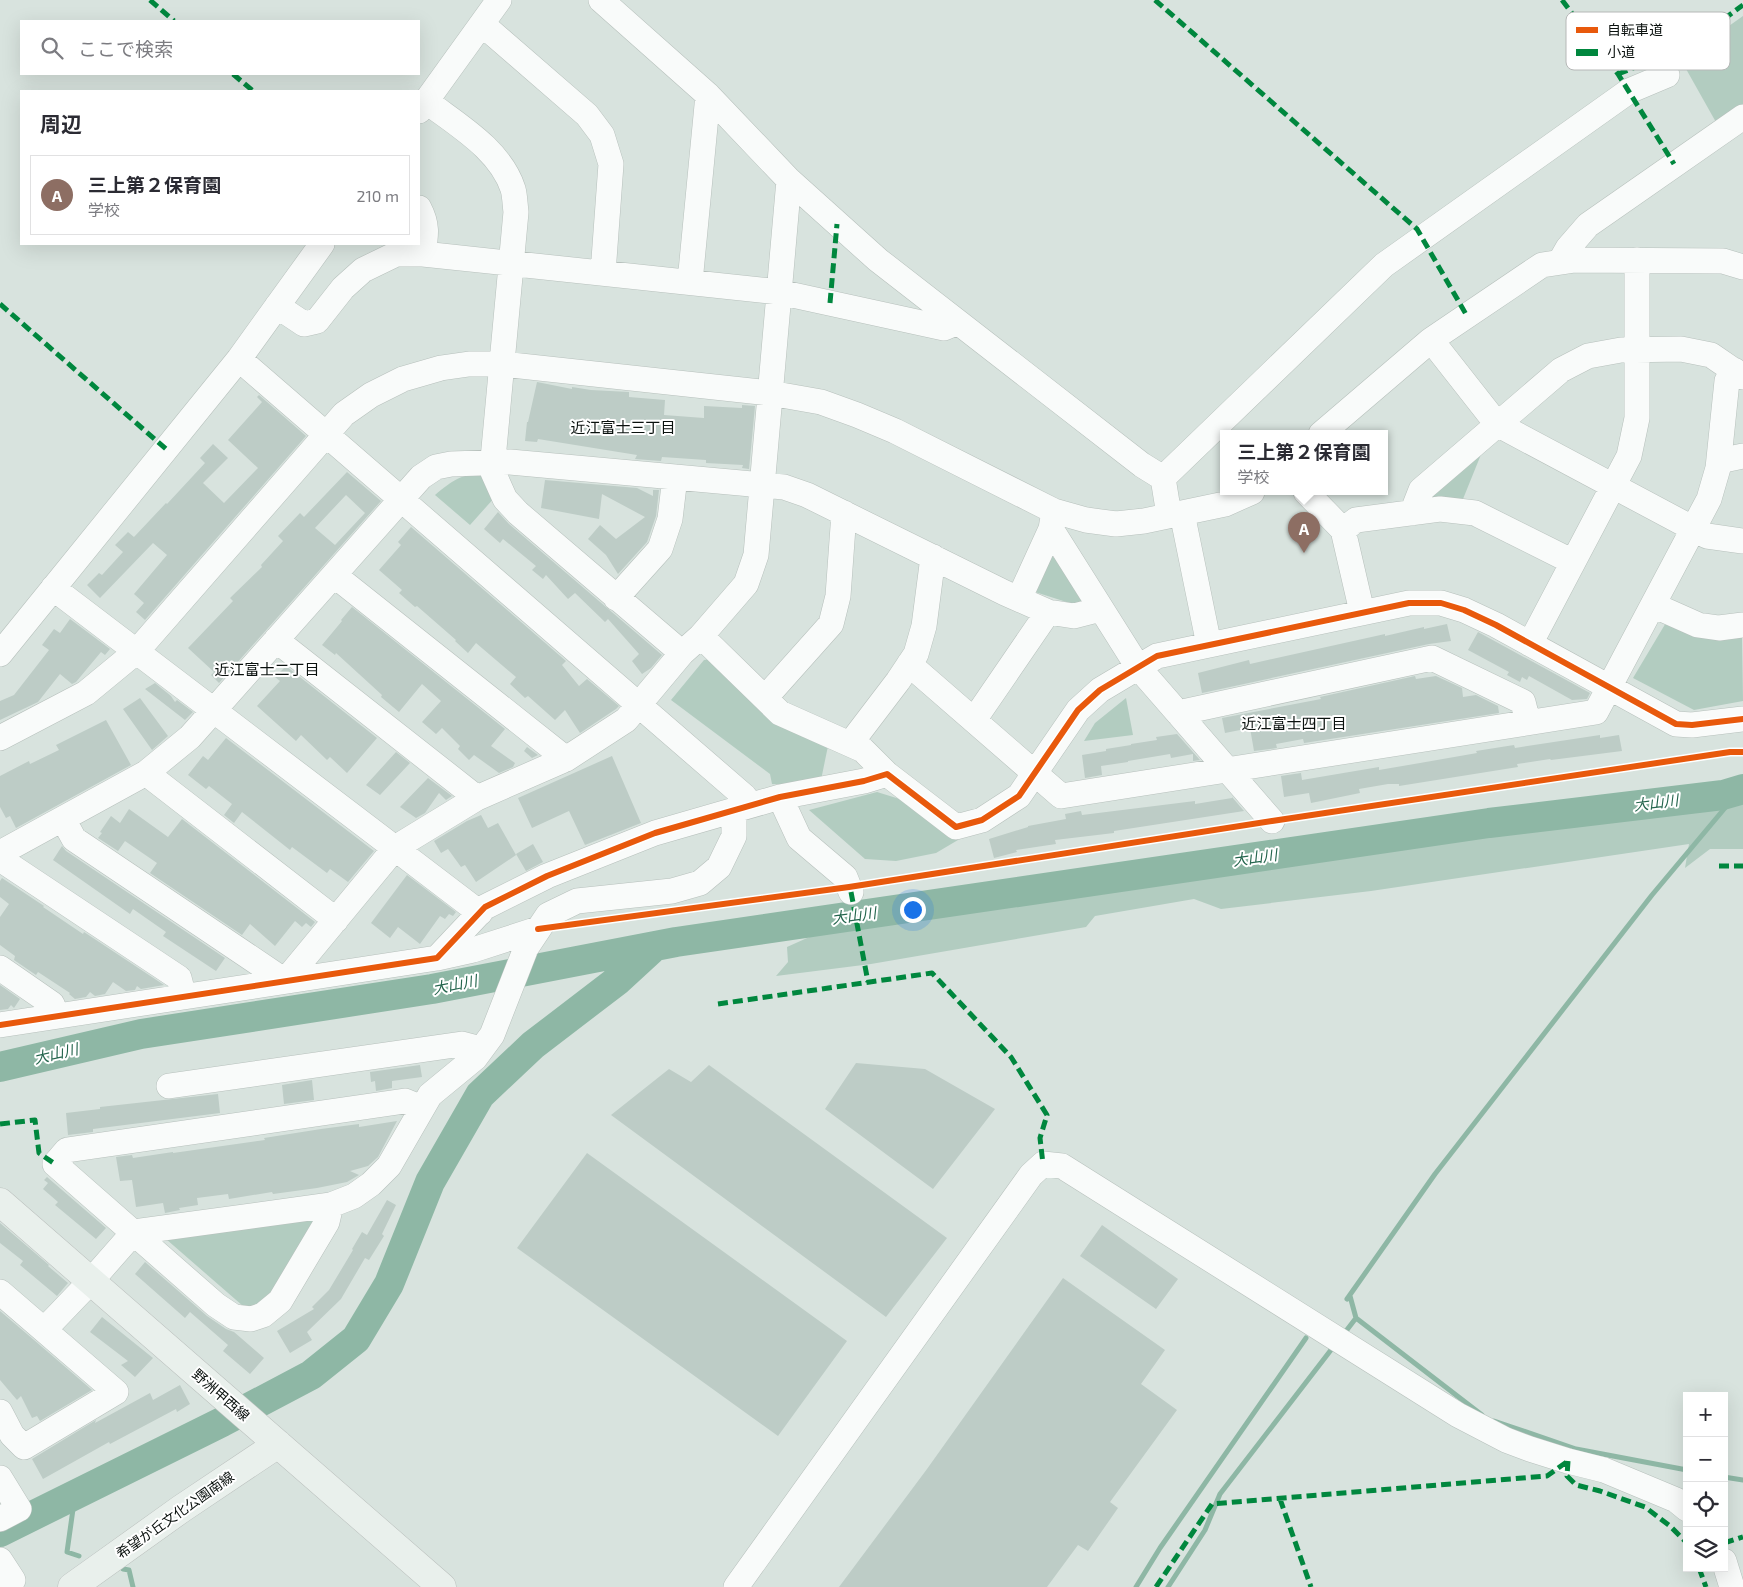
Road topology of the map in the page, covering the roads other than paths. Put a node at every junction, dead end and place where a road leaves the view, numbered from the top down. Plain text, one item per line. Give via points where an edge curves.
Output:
1 (499, 0) edge
2 (601, 0) edge
3 (482, 24) junction
4 (1667, 75) dead end
5 (708, 95) junction
6 (422, 106) edge
7 (1743, 117) edge
8 (789, 180) junction
9 (420, 210) edge
10 (321, 245) edge
11 (423, 254) junction
12 (1637, 260) junction
13 (1560, 262) junction
14 (511, 263) junction
15 (1743, 267) edge
16 (603, 273) junction
17 (690, 282) junction
18 (779, 292) junction
19 (277, 306) junction
20 (958, 322) junction
21 (1431, 340) junction
22 (1637, 349) junction
23 (238, 360) junction
24 (502, 364) junction
25 (1738, 373) edge
26 (770, 393) junction
27 (1497, 424) junction
28 (1327, 430) edge
29 (326, 435) junction
30 (1743, 456) edge
31 (1719, 461) junction
32 (493, 463) junction
33 (675, 477) junction
34 (1163, 478) junction
35 (762, 486) junction
36 (1613, 486) junction
37 (1245, 495) edge
38 (1309, 495) edge
39 (401, 500) junction
40 (844, 513) junction
41 (1412, 513) junction
42 (1176, 514) junction
43 (1052, 520) junction
44 (1693, 529) junction
45 (1343, 530) junction
46 (1743, 541) edge
47 (933, 557) junction
48 (1573, 562) junction
49 (334, 575) junction
50 (53, 588) junction
51 (616, 598) junction
52 (1019, 600) junction
53 (1653, 605) junction
54 (1101, 609) junction
55 (1048, 612) junction
56 (1362, 612) junction
57 (1743, 624) edge
58 (700, 636) junction
59 (276, 640) junction
60 (1530, 644) junction
61 (1210, 645) junction
62 (137, 652) junction
63 (682, 653) junction
64 (0, 654) edge
65 (909, 664) junction
66 (1138, 667) junction
67 (1609, 687) junction
68 (765, 698) junction
69 (639, 705) junction
70 (214, 710) junction
71 (1178, 713) junction
72 (1743, 719) edge
73 (974, 720) junction
74 (1528, 722) junction
75 (0, 738) edge
76 (850, 744) junction
77 (566, 759) junction
78 (1227, 770) junction
79 (1035, 772) junction
80 (146, 773) junction
81 (887, 774) junction
82 (780, 797) junction
83 (477, 798) junction
84 (742, 808) junction
85 (64, 819) junction
86 (1272, 821) dead end
87 (395, 848) junction
88 (0, 853) edge
89 (0, 859) edge
90 (851, 892) dead end
91 (480, 913) junction
92 (336, 920) junction
93 (538, 929) junction
94 (437, 958) junction
95 (0, 968) edge
96 (285, 981) junction
97 (184, 997) junction
98 (57, 1016) junction
99 (0, 1025) edge
100 (482, 1049) junction
101 (169, 1086) dead end
102 (422, 1108) junction
103 (0, 1202) edge
104 (331, 1205) junction
105 (134, 1232) junction
106 (91, 1281) junction
107 (0, 1292) edge
108 (44, 1330) junction
109 (0, 1412) edge
110 (278, 1444) junction
111 (0, 1478) edge
112 (1683, 1506) edge
113 (0, 1519) edge
114 (0, 1560) edge
115 (1727, 1572) edge
116 (78, 1586) edge
117 (4, 1587) edge
118 (442, 1587) edge
119 (736, 1587) edge
120 (1732, 1587) edge

1 - 3 street
2 - 5 street
3 - 6 street
3 - 16 street via 587,115 602,135 611,164
4 - 34 street via 1629,91 1384,265
5 - 8 street
5 - 17 street
6 - 14 street via 491,152 502,166 513,190 516,212
7 - 13 street via 1588,225
8 - 18 street
8 - 20 street via 878,260
9 - 11 street via 425,219
10 - 19 street
11 - 14 street
11 - 19 street via 396,254 363,270 343,288 317,322 304,324
12 - 13 street
12 - 15 street via 1723,261
12 - 22 street
13 - 21 street via 1542,264
14 - 16 street
14 - 24 street
16 - 17 street
17 - 18 street
18 - 20 street via 944,328
18 - 26 street
19 - 23 street
20 - 34 street
21 - 27 street
21 - 28 street
22 - 25 street via 1680,349 1711,355
22 - 27 street via 1588,356 1561,370
22 - 36 street via 1637,418 1629,456
23 - 29 street
23 - 50 street
24 - 26 street
24 - 29 street via 441,368 403,379 371,395 344,414
24 - 32 street
25 - 31 street via 1728,382
26 - 35 street
26 - 43 street via 821,402 895,431
27 - 36 street
27 - 41 street via 1421,490
29 - 39 street
29 - 62 street
30 - 31 street
31 - 44 street via 1709,499
32 - 33 street
32 - 39 street via 436,466 421,477
32 - 51 street via 492,470 505,499 518,514
33 - 35 street
33 - 51 street via 670,519 660,549
34 - 42 street
35 - 40 street via 807,494
35 - 58 street via 756,555 746,584
36 - 44 street
36 - 48 street
37 - 42 street via 1225,504
38 - 45 street
39 - 49 street
39 - 69 street
40 - 47 street
40 - 68 street via 838,596 831,624
41 - 45 street via 1356,520
41 - 48 street via 1440,509 1475,514
42 - 43 street via 1116,524
42 - 61 street
43 - 52 street
43 - 54 street
44 - 46 street via 1707,536
44 - 53 street
45 - 56 street
47 - 52 street
47 - 65 street via 924,626 916,654
48 - 60 street
49 - 59 street
49 - 77 street
50 - 62 street
50 - 64 street
51 - 63 street
52 - 55 street
53 - 57 street via 1698,625 1719,628
53 - 67 street
54 - 55 street via 1074,616
54 - 66 street
55 - 73 street
56 - 60 street via 1409,603 1441,603 1464,610
56 - 61 street
58 - 63 street
58 - 68 street
59 - 70 street
59 - 83 street
60 - 67 street
61 - 66 street via 1157,656
62 - 70 street
62 - 75 street via 86,693
63 - 69 street
65 - 73 street
65 - 76 street
66 - 71 street
66 - 79 street via 1100,690 1078,710
67 - 72 street via 1676,724
67 - 74 street via 1596,712
68 - 76 street via 780,713
69 - 77 street via 626,720
69 - 84 street via 744,796
70 - 80 street via 190,737
70 - 87 street
71 - 74 street via 1432,658 1523,702
71 - 78 street
73 - 79 street
74 - 78 street
76 - 81 street via 863,750
77 - 83 street
78 - 79 street via 1061,796
78 - 86 street
79 - 81 street via 1019,796 982,820 956,828
80 - 85 street
80 - 92 street
81 - 82 street
82 - 84 street
82 - 90 street via 799,838 845,877
83 - 87 street
84 - 91 street via 654,833 547,876 485,907
84 - 93 street via 734,836 719,868 700,883 672,891 577,901 548,915
85 - 88 street
85 - 96 street via 74,839
87 - 91 street
87 - 92 street
89 - 97 street via 179,978
91 - 94 street
92 - 96 street
93 - 94 street
93 - 100 street via 526,948 492,1035
94 - 96 street
95 - 98 street via 52,1004
96 - 97 street
97 - 98 street
98 - 99 street
100 - 101 street via 462,1044
100 - 102 street via 430,1095
102 - 104 street via 389,1166 354,1196
102 - 105 street via 405,1101 67,1150 55,1164
103 - 106 main road, 野洲甲西線
104 - 105 street
104 - 105 street via 327,1222 280,1301 263,1315 251,1319 234,1317 216,1305
105 - 106 street
106 - 108 street
106 - 110 main road, 野洲甲西線
107 - 108 street
108 - 109 street via 116,1392 24,1447 12,1435
110 - 116 main road, 希望が丘文化公園南線 via 181,1509
110 - 118 main road, 野洲甲西線
111 - 113 street via 18,1509
112 - 119 street via 1604,1470 1506,1440 1458,1415 1062,1166 1043,1164 1031,1174
114 - 117 street via 12,1580
115 - 120 street

